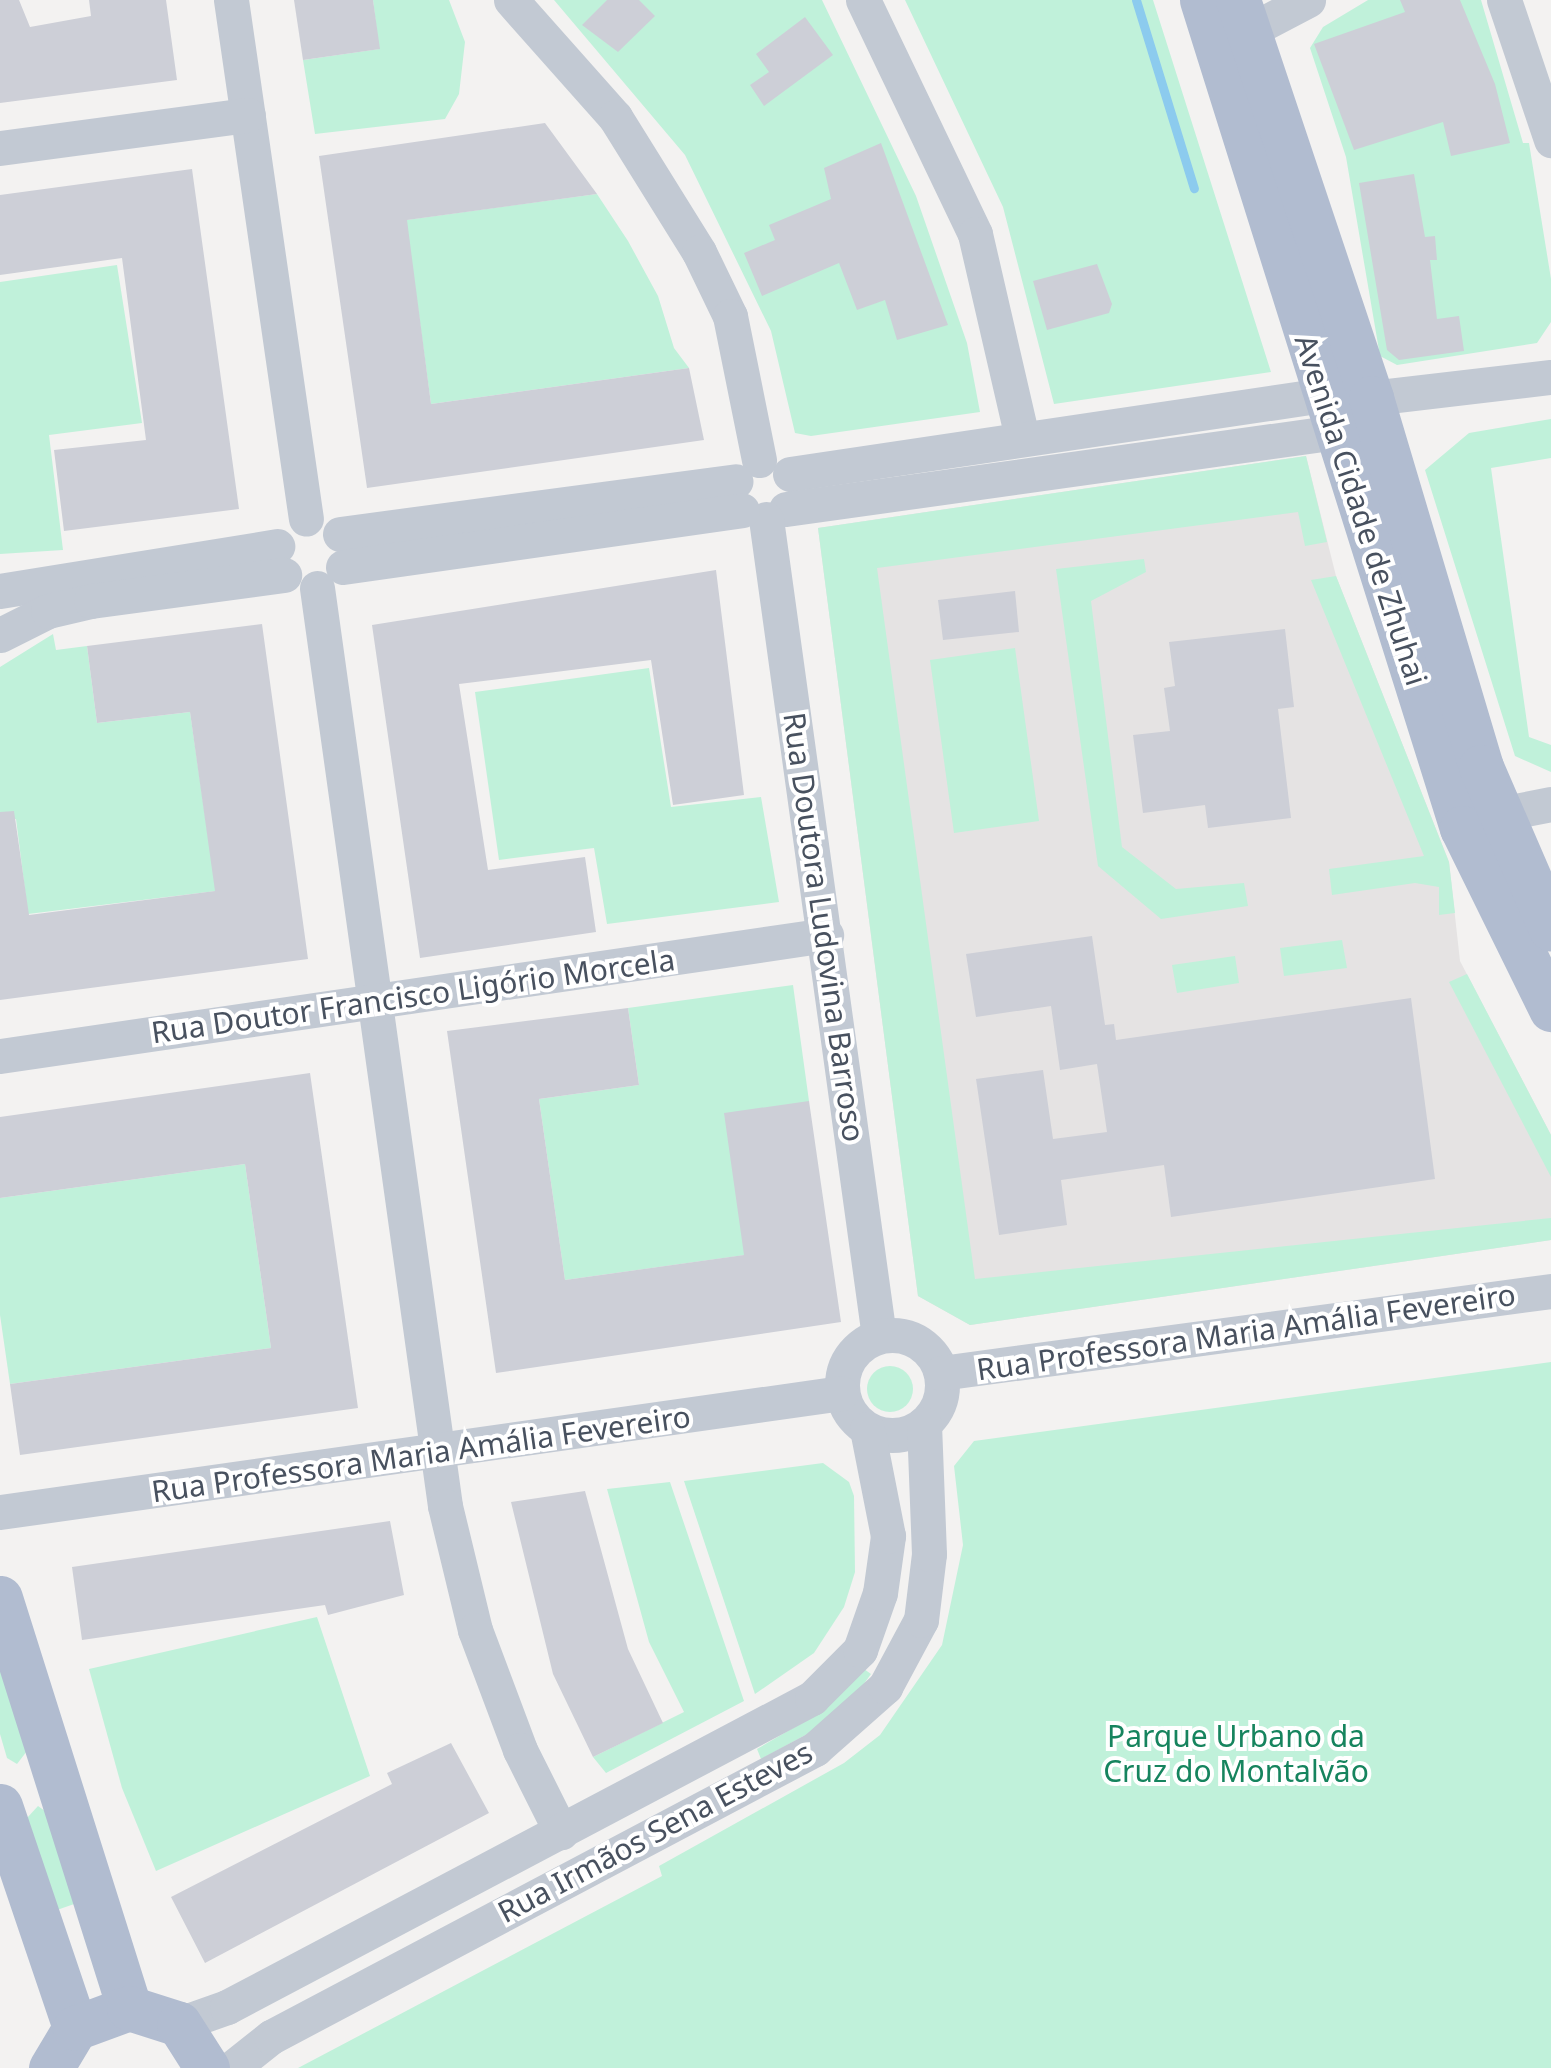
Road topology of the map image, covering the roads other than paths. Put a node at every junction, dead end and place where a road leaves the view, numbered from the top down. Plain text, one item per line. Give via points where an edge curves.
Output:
1 (231, 0) edge
2 (511, 0) edge
3 (863, 0) edge
4 (1202, 0) edge
5 (1308, 0) edge
6 (1504, 0) edge
7 (1243, 16) edge
8 (248, 115) junction
9 (1551, 140) edge
10 (0, 148) edge
11 (1551, 378) edge
12 (1370, 398) junction
13 (1329, 414) junction
14 (1022, 438) junction
15 (763, 492) junction
16 (306, 519) junction
17 (280, 561) junction
18 (333, 563) junction
19 (95, 573) junction
20 (0, 577) edge
21 (0, 590) edge
22 (0, 635) edge
23 (1551, 804) edge
24 (1500, 814) junction
25 (1551, 929) edge
26 (826, 936) junction
27 (371, 1004) junction
28 (1551, 1009) edge
29 (0, 1056) edge
30 (1551, 1291) edge
31 (879, 1336) junction
32 (941, 1373) junction
33 (841, 1392) junction
34 (924, 1424) junction
35 (867, 1429) junction
36 (436, 1452) junction
37 (0, 1512) edge
38 (0, 1598) edge
39 (0, 1806) edge
40 (561, 1832) junction
41 (129, 2008) junction
42 (179, 2024) junction
43 (75, 2028) junction
44 (51, 2068) edge
45 (207, 2068) edge
46 (232, 2068) edge

1 - 8 street
2 - 15 street, Rua Doutora Ludovina Barroso via 615,117 699,252 734,332
3 - 14 street via 974,234
4 - 13 main road, Avenida Cidade de Zhuhai
5 - 7 street
6 - 9 street
7 - 12 main road, Avenida Cidade de Zhuhai
8 - 10 street
8 - 16 street
11 - 12 street
12 - 24 main road, Avenida Cidade de Zhuhai
13 - 14 street
13 - 15 street
13 - 28 main road, Avenida Cidade de Zhuhai via 1462,828
14 - 15 street
15 - 18 street
15 - 26 street, Rua Doutora Ludovina Barroso
16 - 17 street via 289,528
16 - 18 street
17 - 18 street
17 - 19 street
17 - 22 street via 48,610
18 - 27 street
19 - 20 street
19 - 21 street
23 - 24 street
24 - 25 main road, Avenida Cidade de Zhuhai
26 - 27 street, Rua Doutor Francisco Ligório Morcela
26 - 31 street, Rua Doutora Ludovina Barroso
27 - 29 street, Rua Doutor Francisco Ligório Morcela
27 - 36 street
30 - 32 street, Rua Professora Maria Amália Fevereiro
31 - 32 street via 911,1338
31 - 33 street via 851,1354
32 - 34 street via 940,1402
33 - 35 street
33 - 36 street, Rua Professora Maria Amália Fevereiro
34 - 35 street via 896,1435
34 - 46 street, Rua Irmãos Sena Esteves via 929,1554 921,1620 885,1687 814,1749 271,2037
35 - 40 street, Rua Irmãos Sena Esteves via 888,1536 880,1593 860,1650 812,1698
36 - 37 street, Rua Professora Maria Amália Fevereiro
36 - 40 street via 474,1630 520,1750
38 - 41 main road
39 - 43 main road
40 - 42 street, Rua Irmãos Sena Esteves via 227,2007
41 - 42 main road
41 - 43 main road
42 - 45 main road
43 - 44 main road

